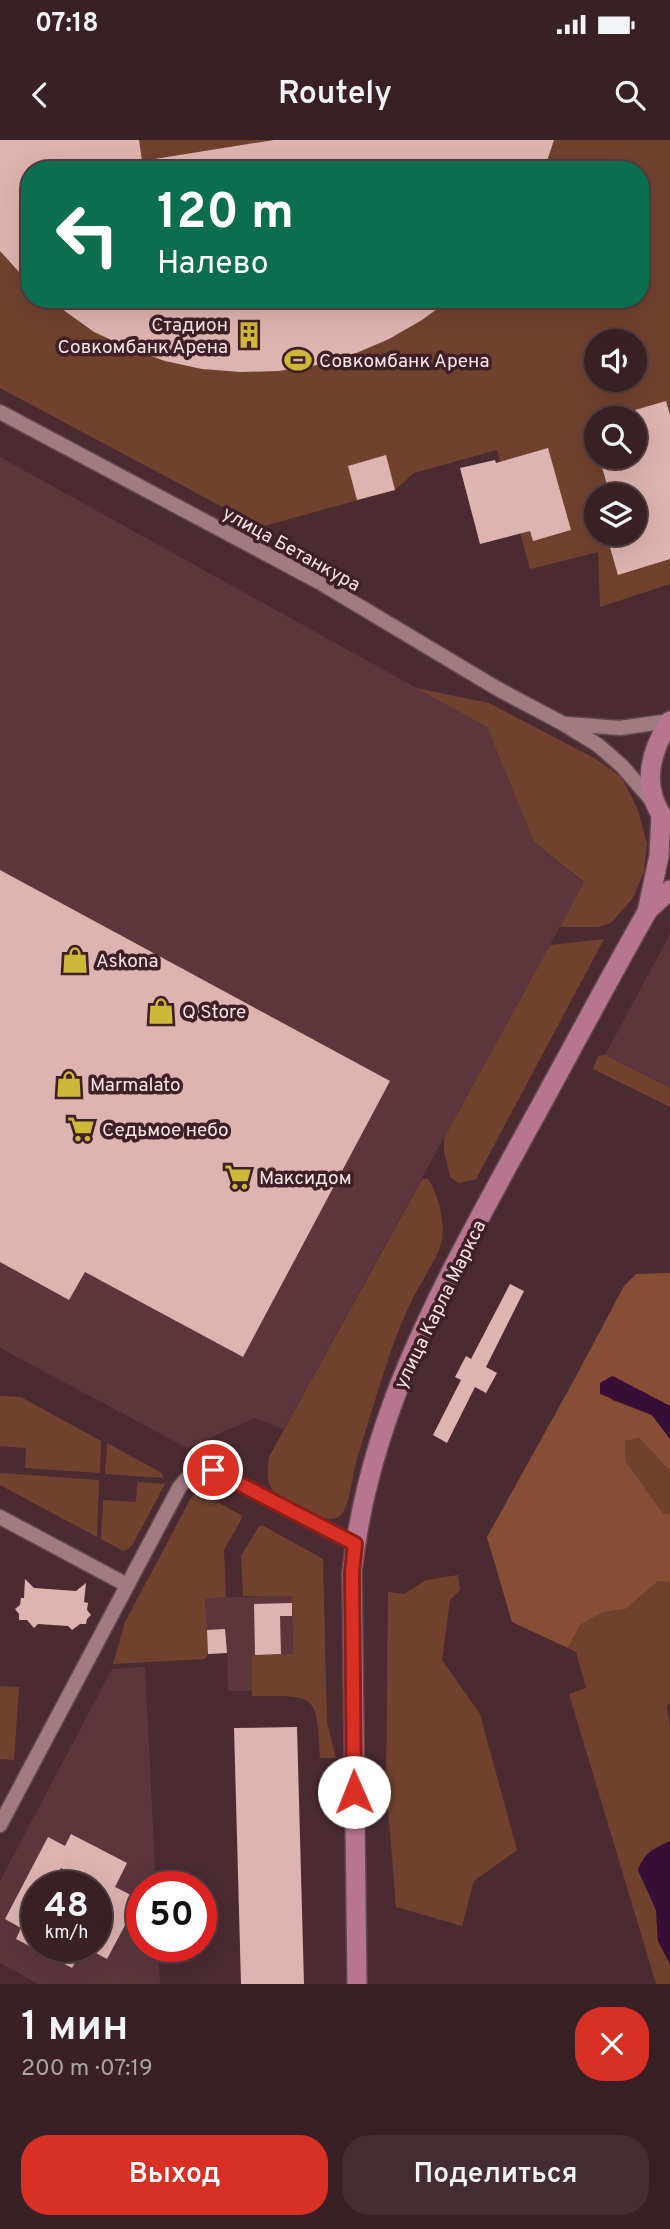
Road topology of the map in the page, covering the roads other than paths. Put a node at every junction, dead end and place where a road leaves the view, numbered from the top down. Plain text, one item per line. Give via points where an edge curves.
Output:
1 (0, 412) edge
2 (670, 721) edge
3 (562, 723) junction
4 (662, 816) edge
5 (670, 890) edge
6 (647, 912) junction
7 (0, 1517) edge
8 (355, 1544) junction
9 (127, 1585) junction
10 (0, 1825) edge
11 (357, 1984) edge

1 - 3 street, улица Бетанкура via 319,582
2 - 3 street, улица Бетанкура via 620,728
2 - 4 main road via 651,761 650,784
3 - 4 street, улица Бетанкура via 622,766
4 - 6 main road
5 - 6 main road
6 - 8 main road, улица Карла Маркса via 424,1326 387,1415
7 - 9 street
8 - 9 street via 213,1470 201,1469 179,1488
8 - 11 main road, улица Карла Маркса via 351,1682
9 - 10 street

